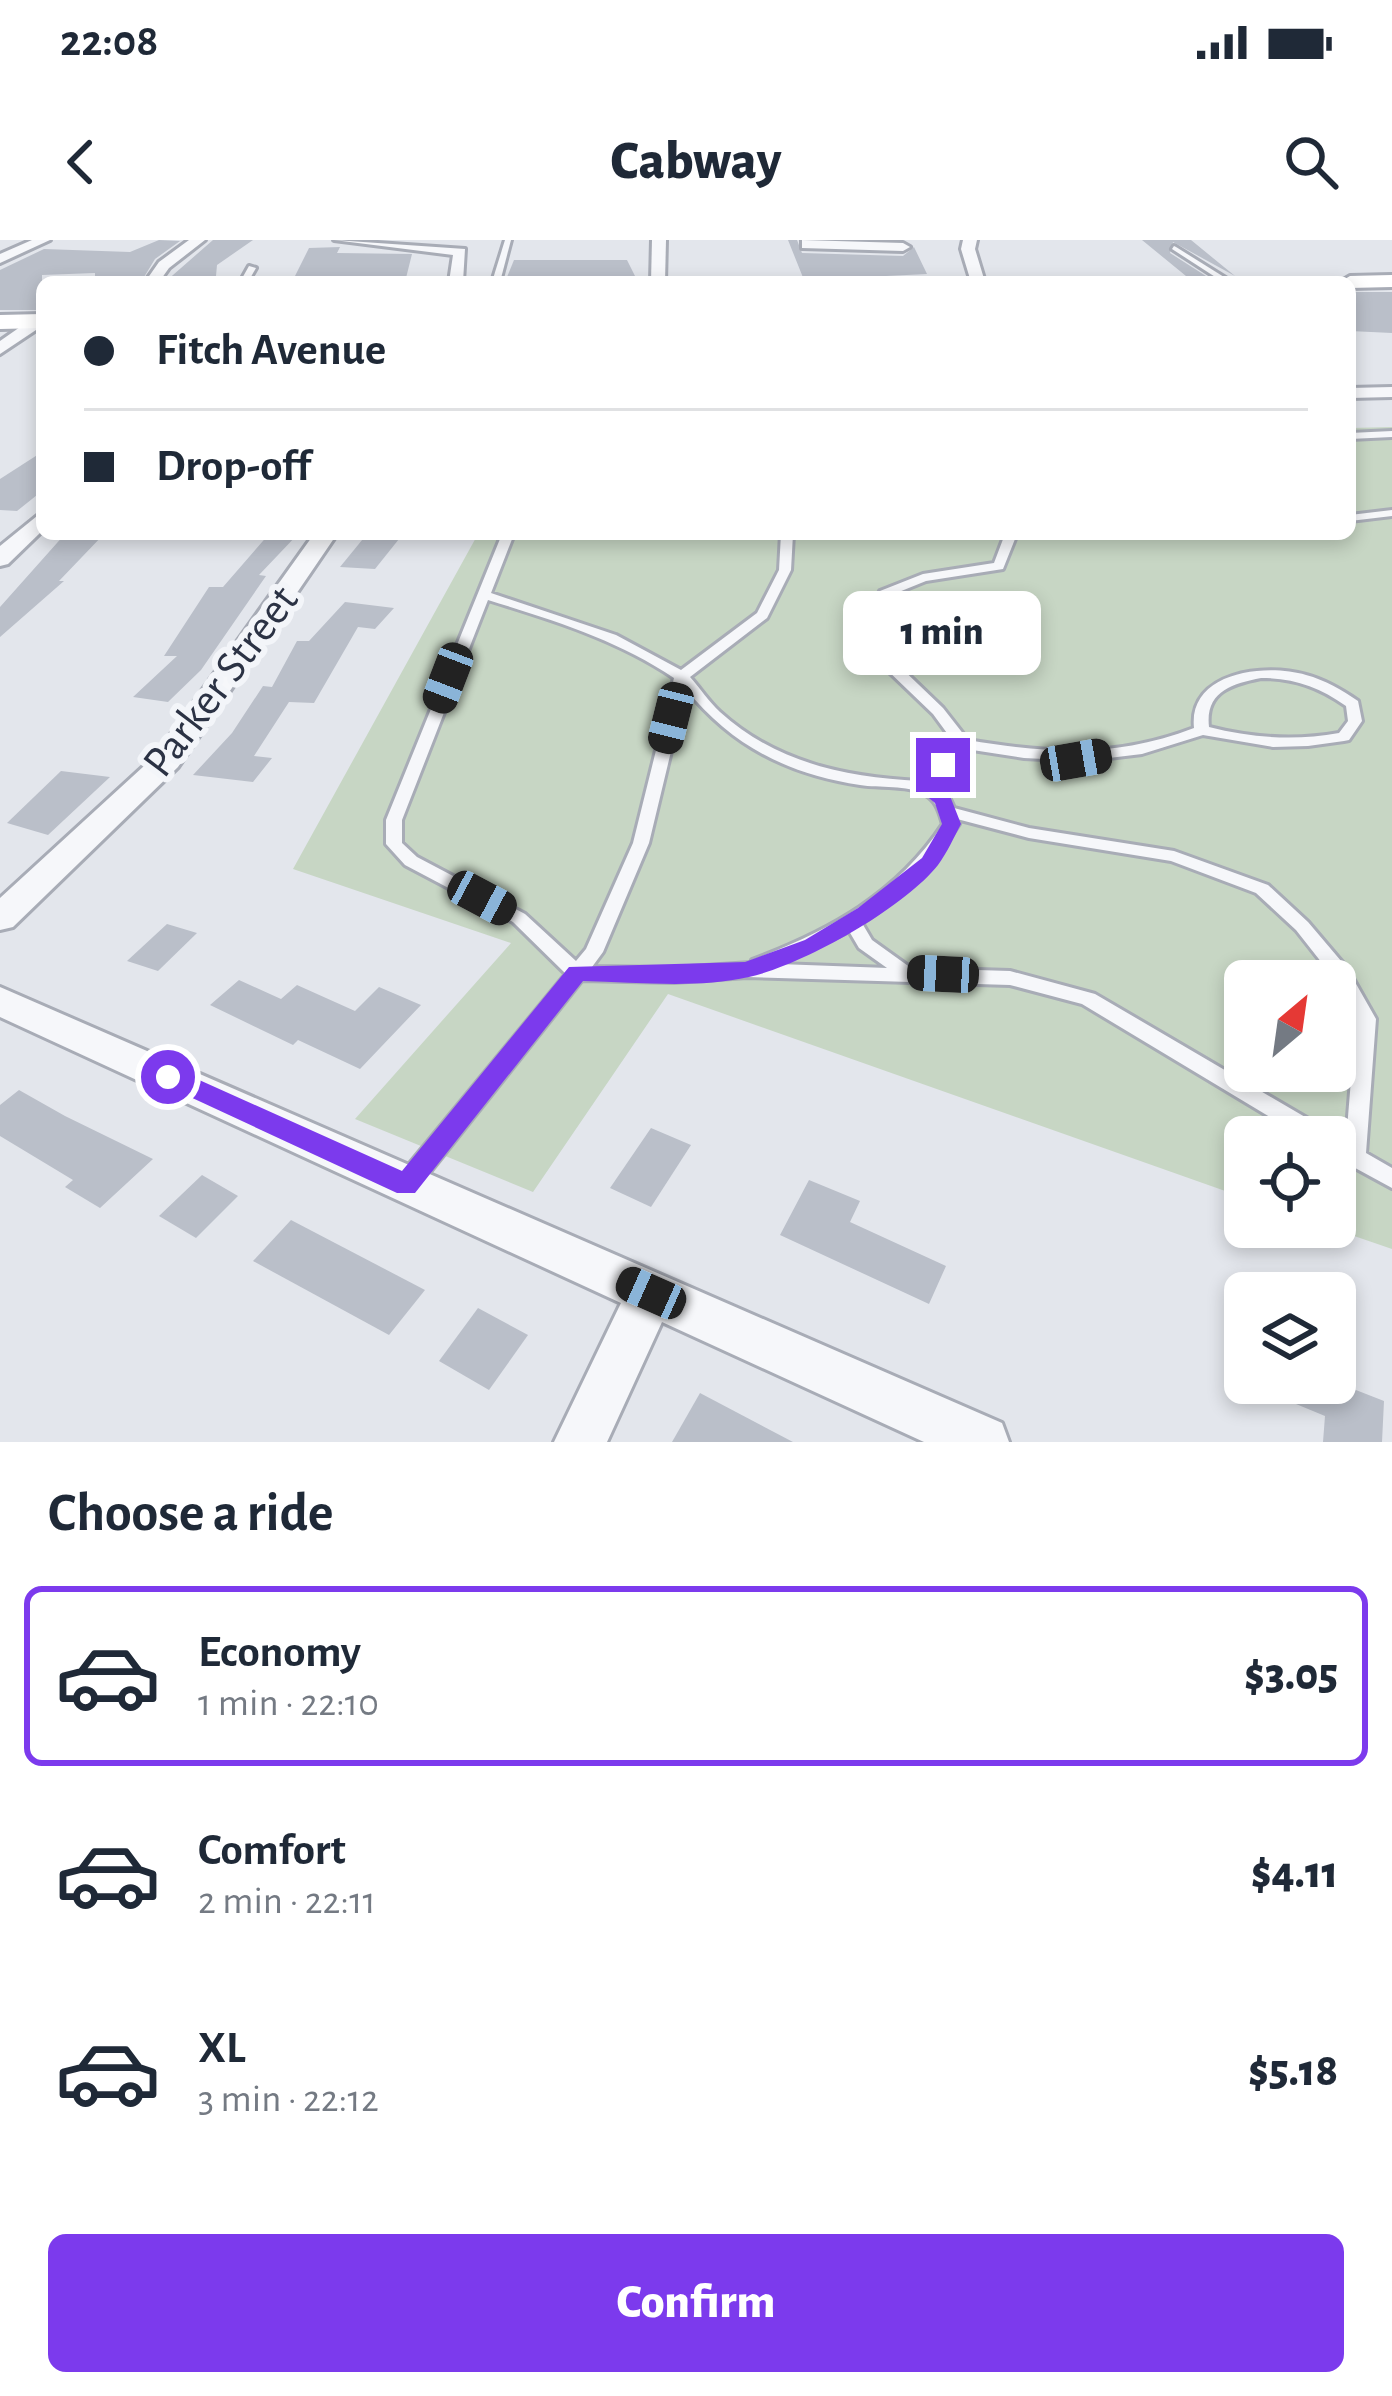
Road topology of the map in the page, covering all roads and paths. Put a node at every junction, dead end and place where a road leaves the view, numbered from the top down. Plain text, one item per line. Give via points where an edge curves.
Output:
1 (43, 240) edge
2 (198, 240) edge
3 (341, 240) edge
4 (508, 240) edge
5 (659, 240) edge
6 (809, 240) edge
7 (970, 240) edge
8 (903, 247) dead end
9 (1174, 248) dead end
10 (445, 251) junction
11 (0, 259) edge
12 (252, 268) dead end
13 (156, 276) edge
14 (247, 276) edge
15 (443, 276) edge
16 (457, 276) edge
17 (498, 276) edge
18 (658, 276) edge
19 (976, 276) edge
20 (1218, 276) edge
21 (1392, 281) edge
22 (1356, 282) edge
23 (36, 321) edge
24 (0, 322) edge
25 (36, 324) edge
26 (0, 349) edge
27 (1392, 392) edge
28 (1356, 393) edge
29 (1392, 434) edge
30 (1356, 436) edge
31 (1392, 513) edge
32 (1356, 517) edge
33 (36, 525) edge
34 (322, 540) edge
35 (505, 540) edge
36 (788, 540) edge
37 (1009, 540) edge
38 (0, 559) edge
39 (482, 594) junction
40 (682, 676) junction
41 (1202, 730) junction
42 (963, 744) junction
43 (923, 786) junction
44 (946, 811) junction
45 (0, 918) edge
46 (852, 921) junction
47 (747, 970) junction
48 (910, 972) junction
49 (577, 973) junction
50 (0, 1001) edge
51 (1286, 1116) edge
52 (1351, 1116) edge
53 (1356, 1158) edge
54 (1392, 1179) edge
55 (406, 1185) junction
56 (651, 1293) junction
57 (580, 1442) edge
58 (983, 1442) edge

1 - 11 street
2 - 13 street
3 - 10 street
4 - 17 lane
5 - 18 street
6 - 8 street
7 - 19 street
9 - 20 lane
10 - 15 street
10 - 16 street via 461,253
12 - 14 lane
21 - 22 main road
23 - 24 main road
25 - 26 street
27 - 28 street
29 - 30 lane
31 - 32 lane
33 - 38 street
34 - 45 street, Parker Street via 167,761
35 - 39 lane
36 - 40 lane via 785,570 763,615
37 - 42 lane via 999,566 923,578 884,594 872,620 888,663
39 - 40 lane
39 - 49 lane via 394,820 394,844 411,861 519,917
40 - 43 lane via 743,739 789,765 856,782
40 - 49 lane via 640,843 594,952
41 - 41 lane via 1206,697 1246,676 1289,673 1327,683 1353,704 1355,721 1345,737 1310,745
41 - 42 lane via 1076,760
42 - 43 lane
43 - 44 lane
44 - 46 lane via 951,824 930,862
44 - 52 lane via 1174,856 1262,889 1340,973 1366,1019
46 - 47 lane
46 - 48 lane via 865,944
47 - 48 lane
47 - 49 lane
48 - 51 lane via 1010,978 1088,999
49 - 55 lane
50 - 55 street
53 - 54 lane
55 - 56 street
56 - 57 street
56 - 58 street

